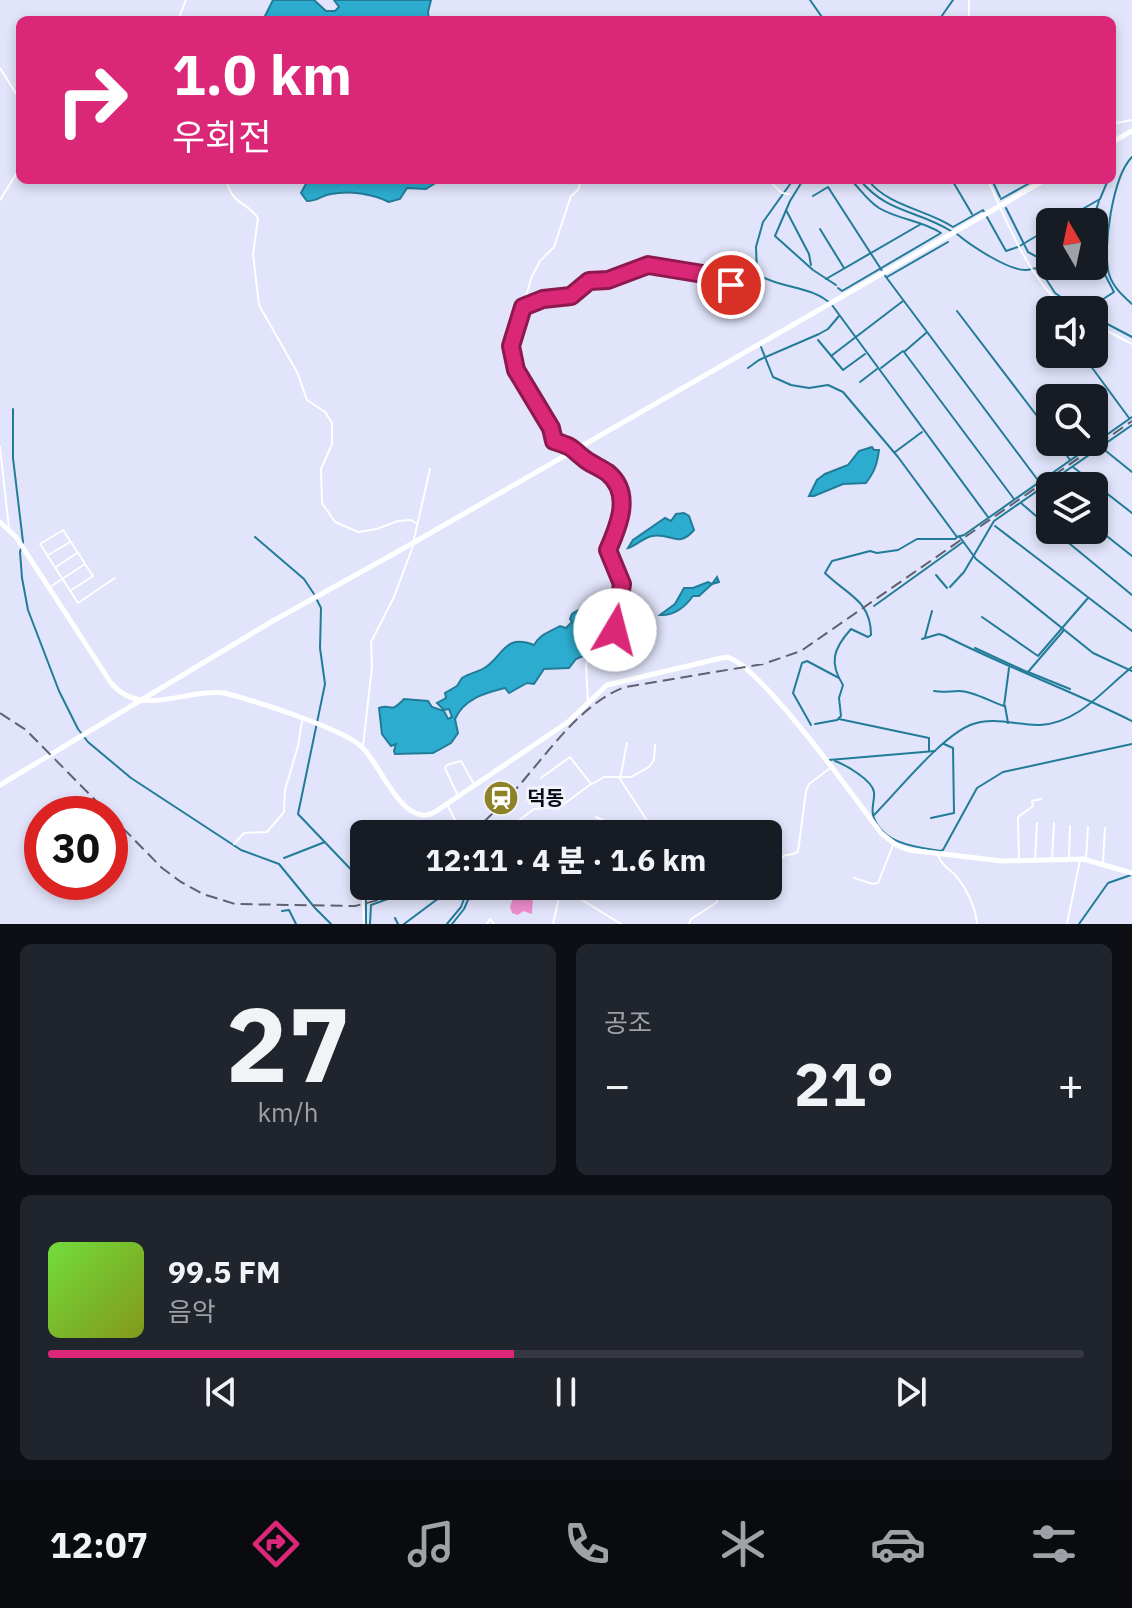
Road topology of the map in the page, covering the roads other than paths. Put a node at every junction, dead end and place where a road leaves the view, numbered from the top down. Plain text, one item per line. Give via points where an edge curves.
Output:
1 (0, 68) edge
2 (16, 94) edge
3 (16, 174) edge
4 (227, 184) edge
5 (580, 184) edge
6 (772, 184) edge
7 (990, 184) edge
8 (1038, 184) edge
9 (789, 194) dead end
10 (0, 200) edge
11 (1000, 206) junction
12 (1050, 296) edge
13 (523, 307) junction
14 (746, 312) dead end
15 (1108, 331) edge
16 (1132, 344) edge
17 (0, 447) edge
18 (575, 448) junction
19 (430, 469) dead end
20 (0, 522) edge
21 (416, 523) junction
22 (9, 529) junction
23 (70, 541) junction
24 (413, 543) junction
25 (78, 553) junction
26 (47, 556) junction
27 (85, 564) junction
28 (55, 567) junction
29 (115, 578) dead end
30 (62, 579) junction
31 (49, 588) junction
32 (70, 591) junction
33 (140, 701) junction
34 (588, 702) junction
35 (302, 719) junction
36 (627, 743) dead end
37 (655, 745) dead end
38 (362, 747) junction
39 (830, 768) junction
40 (541, 778) dead end
41 (621, 778) junction
42 (591, 784) junction
43 (0, 785) edge
44 (474, 785) junction
45 (458, 796) junction
46 (1041, 799) dead end
47 (446, 803) junction
48 (596, 817) dead end
49 (455, 820) edge
50 (519, 820) edge
51 (602, 820) edge
52 (647, 820) edge
53 (1037, 823) dead end
54 (1054, 823) dead end
55 (1070, 826) dead end
56 (1088, 827) dead end
57 (1105, 828) dead end
58 (234, 844) dead end
59 (894, 844) junction
60 (938, 854) junction
61 (782, 856) edge
62 (1069, 859) junction
63 (1083, 859) junction
64 (1052, 860) junction
65 (1019, 861) junction
66 (1035, 861) junction
67 (1103, 863) junction
68 (1131, 871) edge
69 (854, 878) dead end
70 (364, 900) edge
71 (558, 900) edge
72 (583, 900) edge
73 (718, 900) edge
74 (364, 924) edge
75 (487, 924) edge
76 (494, 924) edge
77 (553, 924) edge
78 (621, 924) edge
79 (689, 924) edge
80 (977, 924) edge
81 (1067, 924) edge

1 - 2 street
3 - 10 street
4 - 21 street via 232,197 258,218 253,254 259,305 307,400 332,423 332,444 321,469 322,503 335,522 358,532 398,521
5 - 13 street via 554,247 532,276
6 - 9 street
7 - 11 street
8 - 11 main road
11 - 12 street
11 - 18 main road
13 - 14 street via 571,296 589,281 656,265 724,282 735,289
13 - 18 street via 511,346 516,370 554,441
15 - 16 street
17 - 22 street
18 - 24 main road
18 - 34 street via 612,478 621,502 619,531 608,550 622,584 615,630 611,644 586,664
19 - 21 street
20 - 22 main road
21 - 24 street
22 - 31 main road
23 - 25 street
23 - 26 street
23 - 26 street via 63,530 40,544
24 - 33 main road
24 - 38 street via 371,642
25 - 27 street
25 - 28 street
26 - 28 street
27 - 30 street
27 - 32 street via 93,576
28 - 30 street
29 - 32 street via 78,603
30 - 31 street
30 - 32 street
31 - 33 main road via 111,683
33 - 35 main road via 216,692
33 - 43 main road
34 - 39 main road via 613,682 732,658 765,686
34 - 44 main road via 568,722
35 - 38 main road via 348,736
35 - 58 street via 284,812 267,832 244,833
36 - 41 street
37 - 41 street via 652,764
38 - 47 main road via 412,813 428,816
39 - 59 main road
39 - 61 street via 806,791 798,852
40 - 42 street via 570,757
41 - 42 street via 604,777
41 - 52 street
42 - 50 street via 560,807 534,809
44 - 45 main road
44 - 45 street via 461,761 447,765
45 - 47 main road
46 - 65 street via 1018,817
47 - 49 street
48 - 51 street
53 - 66 street
54 - 64 street
55 - 62 street
56 - 63 street
57 - 67 street
59 - 60 main road
59 - 69 street via 878,883
60 - 65 main road
60 - 80 street via 972,903
62 - 63 main road
62 - 64 main road
63 - 67 main road
63 - 81 street
64 - 66 main road
65 - 66 main road
67 - 68 main road
70 - 74 street
71 - 77 street
72 - 78 street
73 - 79 street
75 - 76 street via 490,919

